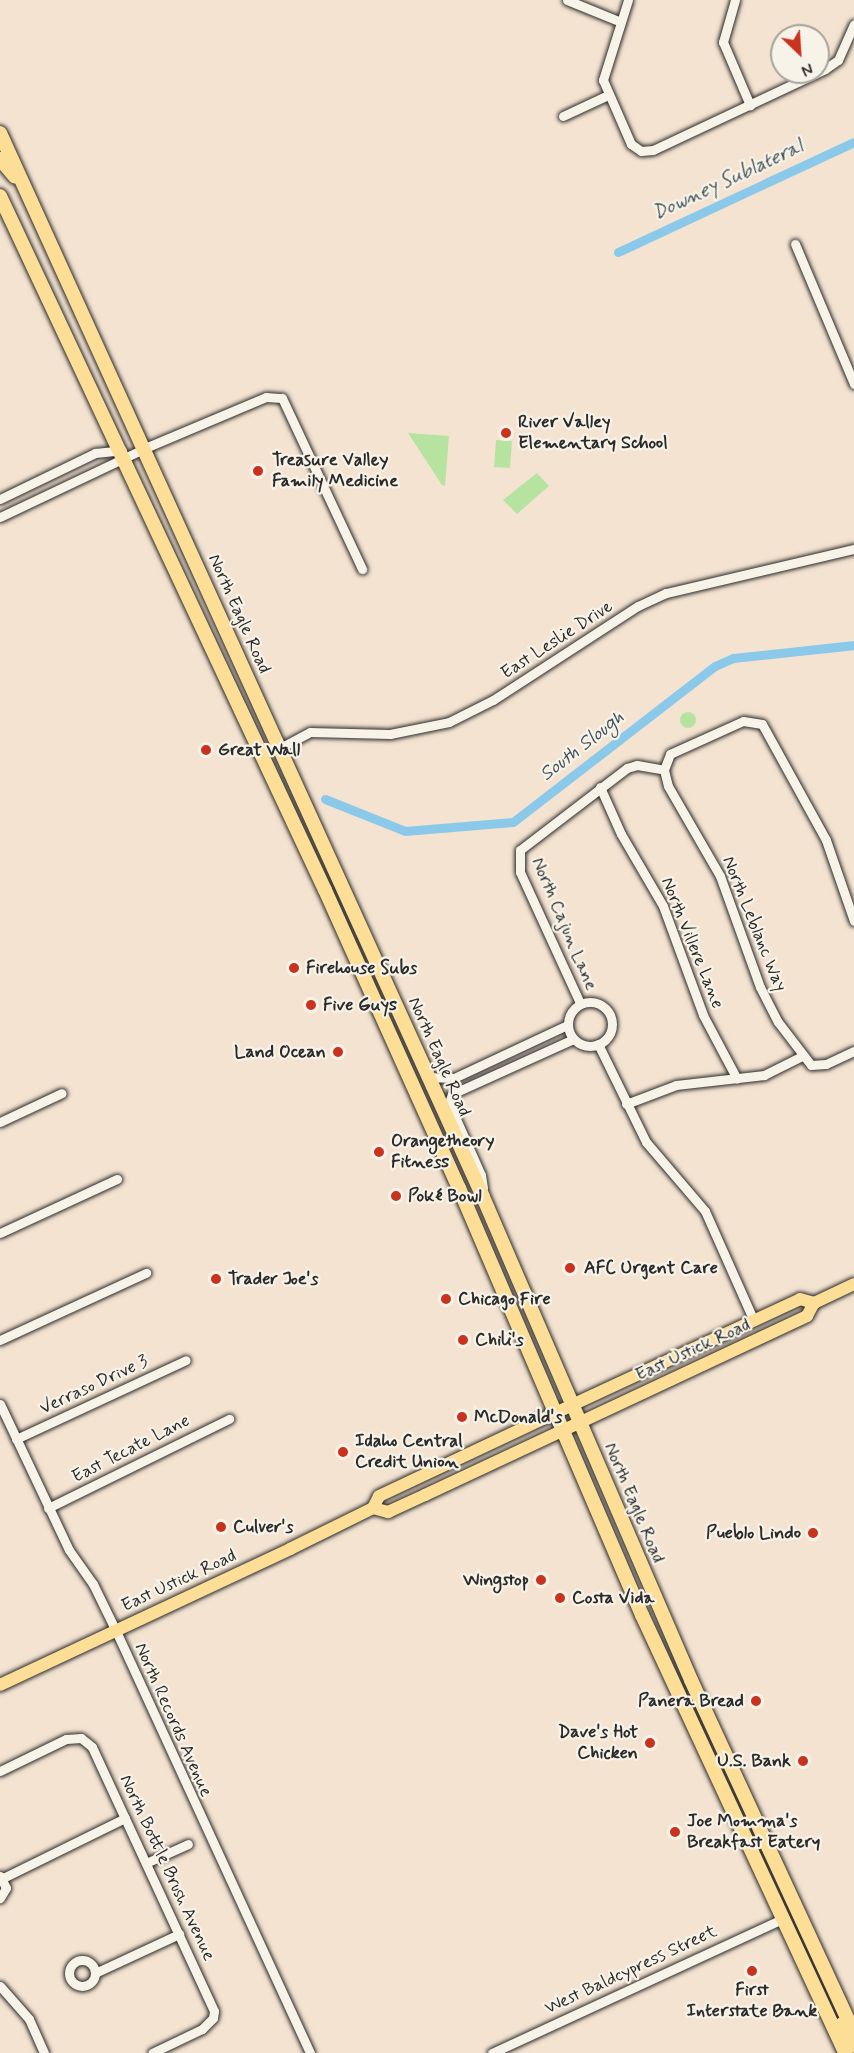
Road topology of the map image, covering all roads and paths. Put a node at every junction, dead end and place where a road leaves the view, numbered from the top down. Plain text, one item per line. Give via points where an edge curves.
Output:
1 (567, 0) edge
2 (628, 0) edge
3 (735, 0) edge
4 (621, 22) junction
5 (854, 24) edge
6 (608, 95) junction
7 (750, 105) junction
8 (563, 116) dead end
9 (0, 133) edge
10 (0, 159) edge
11 (28, 193) junction
12 (0, 196) edge
13 (795, 244) dead end
14 (854, 384) edge
15 (145, 448) junction
16 (120, 455) junction
17 (0, 499) edge
18 (0, 517) edge
19 (854, 549) edge
20 (362, 569) dead end
21 (280, 748) junction
22 (664, 770) junction
23 (600, 787) junction
24 (325, 890) junction
25 (854, 921) edge
26 (394, 1001) junction
27 (580, 1003) junction
28 (384, 1020) junction
29 (567, 1025) junction
30 (573, 1039) junction
31 (598, 1044) junction
32 (854, 1051) edge
33 (802, 1056) junction
34 (427, 1077) junction
35 (737, 1079) junction
36 (62, 1093) dead end
37 (626, 1104) junction
38 (0, 1122) edge
39 (117, 1179) dead end
40 (483, 1197) junction
41 (0, 1233) edge
42 (146, 1273) dead end
43 (854, 1284) edge
44 (814, 1303) junction
45 (754, 1321) junction
46 (0, 1340) edge
47 (186, 1360) dead end
48 (0, 1404) edge
49 (572, 1405) junction
50 (554, 1414) junction
51 (229, 1419) dead end
52 (580, 1423) junction
53 (562, 1431) junction
54 (16, 1439) junction
55 (48, 1508) junction
56 (373, 1508) junction
57 (116, 1631) junction
58 (0, 1685) edge
59 (0, 1771) edge
60 (727, 1793) junction
61 (125, 1818) junction
62 (188, 1844) dead end
63 (146, 1863) junction
64 (2, 1877) edge
65 (0, 1898) edge
66 (798, 1911) junction
67 (784, 1918) junction
68 (179, 1934) junction
69 (95, 1973) dead end
70 (0, 1986) edge
71 (854, 2032) edge
72 (854, 2046) edge
73 (44, 2053) edge
74 (152, 2053) edge
75 (310, 2053) edge
76 (492, 2053) edge
77 (845, 2053) edge

1 - 4 street
2 - 4 street
3 - 7 street via 723,42
4 - 6 street via 606,63 603,80
5 - 7 street via 838,60
6 - 7 street via 631,144 641,151 653,150
6 - 8 street
9 - 11 highway, North Eagle Road
10 - 11 highway
11 - 15 highway, North Eagle Road
12 - 16 highway, North Eagle Road
13 - 14 street
15 - 16 street
15 - 20 street via 266,397 282,398
15 - 21 highway, North Eagle Road
16 - 17 street via 94,453
16 - 18 street
16 - 24 highway, North Eagle Road
19 - 21 street, East Leslie Drive via 666,593 638,606 493,700 449,722 390,734 310,732
21 - 26 highway, North Eagle Road
22 - 23 street via 638,765
22 - 25 street via 670,754 743,722 758,722 826,840
22 - 33 street, North Leblanc Way via 668,786 720,876 760,987
23 - 27 street, North Cajun Lane via 538,834 520,850 518,858 520,872
23 - 35 street, North Villere Lane via 621,834 663,906 703,1015
24 - 26 highway via 336,895 381,994
24 - 28 highway, North Eagle Road
26 - 34 highway, North Eagle Road
27 - 29 street via 570,1013
27 - 31 street via 600,1004 611,1016 611,1030
28 - 34 highway via 394,1020 419,1076
28 - 50 highway, North Eagle Road
29 - 30 street
29 - 34 street via 453,1078
30 - 31 street via 582,1045
30 - 40 street via 452,1094 449,1103 481,1175
31 - 37 street
32 - 33 street via 820,1066
33 - 35 street via 764,1075
34 - 40 highway, North Eagle Road
35 - 37 street via 676,1085
36 - 38 street
37 - 45 street via 646,1142 705,1211
39 - 41 street
40 - 49 highway, North Eagle Road
42 - 46 street
43 - 44 main road, East Ustick Road
44 - 45 main road, East Ustick Road via 800,1299
44 - 52 main road, East Ustick Road via 807,1316
45 - 49 main road, East Ustick Road
47 - 54 street, Verraso Drive 3
48 - 54 street, North Records Avenue
49 - 50 main road, East Ustick Road
49 - 52 highway, North Eagle Road
50 - 53 highway, North Eagle Road
50 - 56 main road, East Ustick Road via 379,1496
51 - 55 street, East Tecate Lane
52 - 53 main road, East Ustick Road
52 - 66 highway, North Eagle Road via 691,1680
53 - 56 main road, East Ustick Road via 388,1512
53 - 60 highway, North Eagle Road via 675,1688
54 - 55 street, North Records Avenue
55 - 57 street, North Records Avenue
56 - 57 main road, East Ustick Road
57 - 58 main road, East Ustick Road
57 - 75 street, North Records Avenue
59 - 61 street, North Bottle Brush Avenue via 66,1739 81,1738 92,1747
60 - 66 highway via 743,1815 785,1905
60 - 67 highway, North Eagle Road
61 - 63 street, North Bottle Brush Avenue
61 - 64 street
62 - 63 street
63 - 68 street, North Bottle Brush Avenue
64 - 65 street via 6,1888
66 - 71 highway, North Eagle Road
67 - 72 highway via 795,1922
67 - 76 street, West Baldcypress Street
67 - 77 highway, North Eagle Road
68 - 69 street
68 - 74 street, North Bottle Brush Avenue via 212,2005 213,2018 202,2029
70 - 73 street via 29,2019

